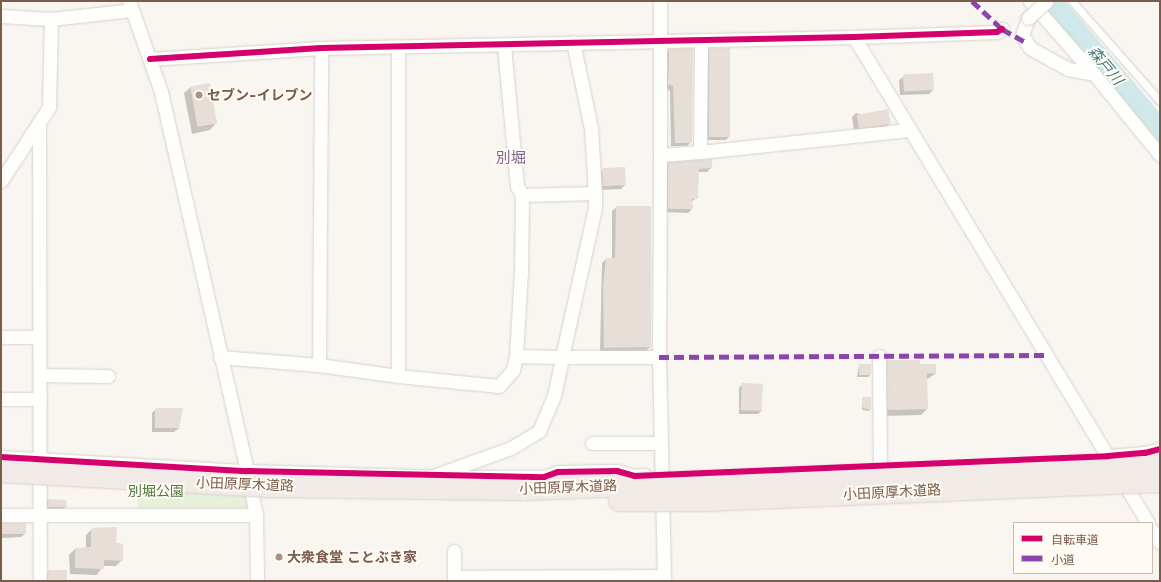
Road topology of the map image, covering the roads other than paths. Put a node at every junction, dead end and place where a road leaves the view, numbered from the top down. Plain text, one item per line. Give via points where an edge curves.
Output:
1 (660, 1) edge
2 (1030, 1) edge
3 (1047, 1) edge
4 (1072, 1) edge
5 (131, 5) edge
6 (1, 16) edge
7 (51, 19) junction
8 (1002, 29) dead end
9 (854, 37) junction
10 (701, 40) junction
11 (660, 41) junction
12 (573, 42) junction
13 (504, 45) junction
14 (398, 47) junction
15 (322, 48) junction
16 (150, 59) junction
17 (1094, 74) junction
18 (1160, 101) edge
19 (39, 123) junction
20 (910, 130) junction
21 (700, 152) junction
22 (660, 155) junction
23 (1160, 155) edge
24 (1, 181) edge
25 (595, 193) junction
26 (522, 195) junction
27 (1, 337) edge
28 (39, 337) junction
29 (516, 356) junction
30 (878, 356) dead end
31 (220, 357) junction
32 (562, 357) junction
33 (659, 357) junction
34 (319, 365) junction
35 (40, 375) junction
36 (108, 376) dead end
37 (398, 376) junction
38 (1, 399) edge
39 (40, 399) junction
40 (592, 443) dead end
41 (660, 443) junction
42 (1160, 449) edge
43 (1108, 456) junction
44 (1, 458) edge
45 (41, 461) junction
46 (880, 464) junction
47 (1160, 464) edge
48 (1, 471) edge
49 (247, 471) junction
50 (660, 475) junction
51 (434, 476) junction
52 (1160, 481) edge
53 (1, 483) edge
54 (256, 515) junction
55 (1, 516) edge
56 (41, 516) junction
57 (1147, 522) edge
58 (1153, 532) edge
59 (1160, 543) edge
60 (454, 551) dead end
61 (454, 579) edge
62 (664, 579) edge
63 (40, 581) edge
64 (257, 581) edge

1 - 11 street
2 - 17 street
3 - 17 street, bridge via 1028,18 1022,34 1034,51 1068,69
4 - 18 lane
5 - 7 street
5 - 16 street
6 - 7 street
7 - 19 street via 50,107
8 - 9 street via 996,32
9 - 10 street
9 - 20 street
10 - 11 street
10 - 21 street
11 - 12 street
11 - 22 street
12 - 13 street
12 - 25 street via 591,128
13 - 14 street
13 - 26 street via 517,186
14 - 15 street
14 - 37 street
15 - 16 street
15 - 34 street
16 - 31 street via 161,92
17 - 23 street
19 - 24 street
19 - 28 street
20 - 21 street
20 - 43 street
21 - 22 street
22 - 33 street
25 - 26 street
25 - 32 street via 595,208
26 - 29 street
27 - 28 street
28 - 35 street
29 - 32 street
29 - 37 street via 513,370 499,386
30 - 46 street
31 - 34 street
31 - 49 street
32 - 33 street
32 - 51 street via 554,396 539,431 511,448
33 - 41 street
34 - 37 street
35 - 36 street
35 - 39 street
38 - 39 street
39 - 45 street
40 - 41 street
41 - 50 street
42 - 43 street
43 - 46 street
43 - 57 street via 1128,494
44 - 45 street
45 - 49 street
45 - 56 street
46 - 50 street
47 - 48 highway, 小田原厚木道路, bridge via 525,489 270,486
49 - 51 street
49 - 54 street
50 - 51 street via 635,476 617,471 558,472 544,478
50 - 62 street
52 - 53 highway, 小田原厚木道路, bridge via 704,500 253,500
54 - 56 street
54 - 64 street
55 - 56 street
56 - 63 street
58 - 59 street
60 - 61 street
61 - 62 street

